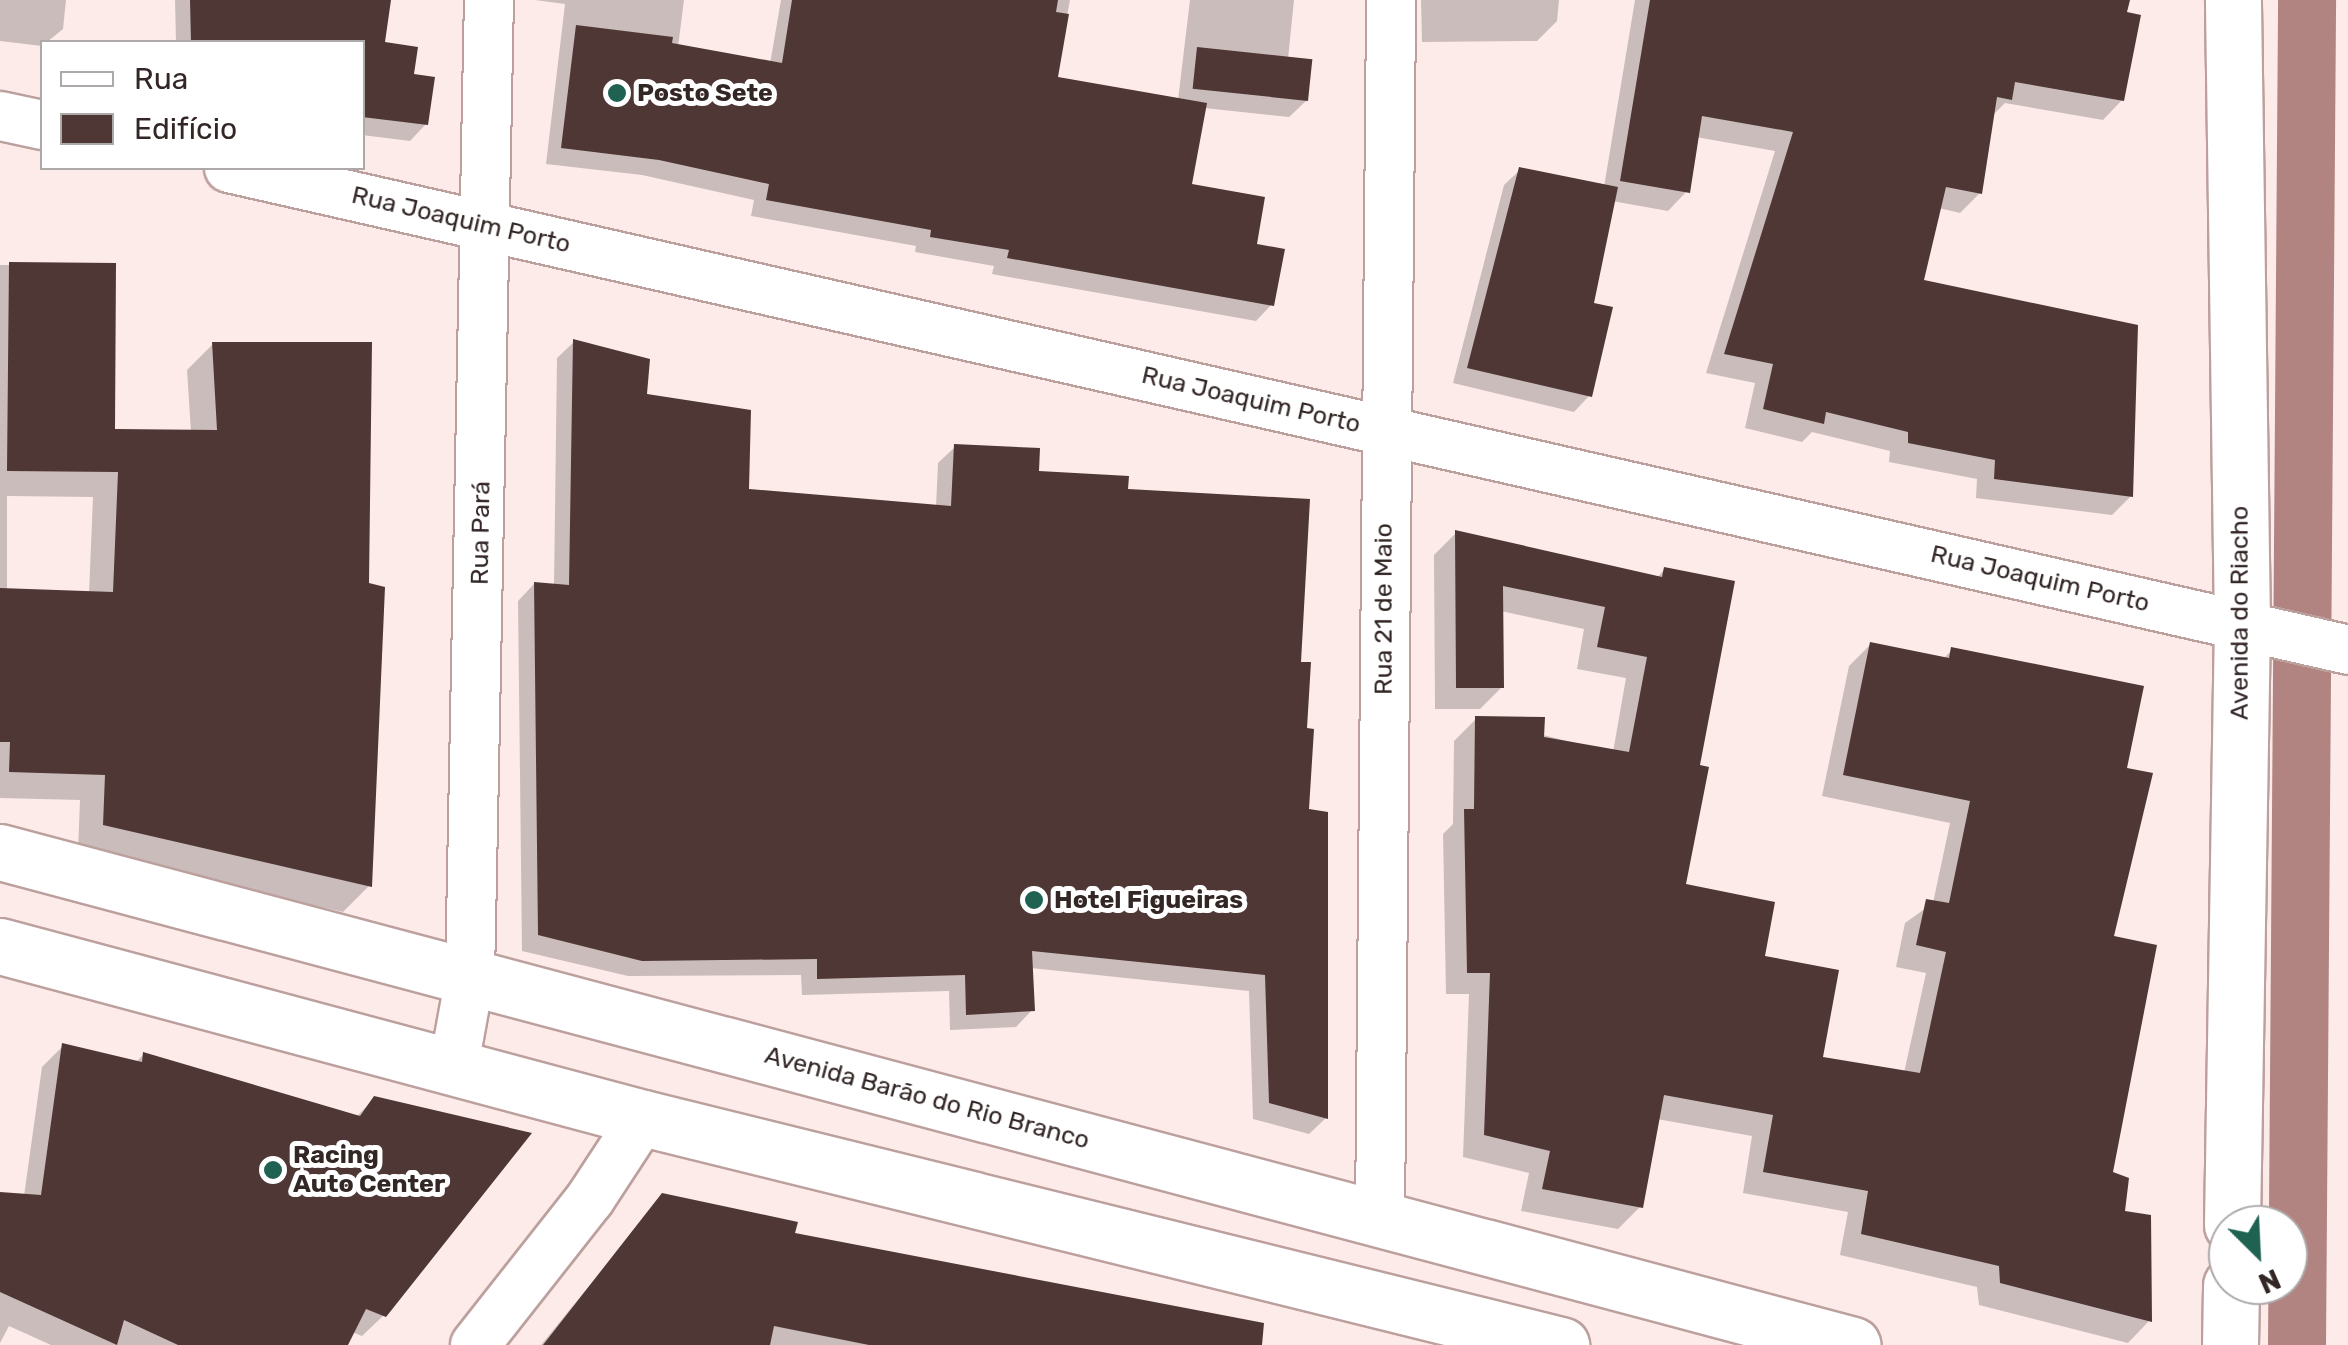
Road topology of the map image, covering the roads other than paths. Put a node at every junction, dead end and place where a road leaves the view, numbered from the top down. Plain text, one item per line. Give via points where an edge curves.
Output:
1 (489, 0) edge
2 (1391, 0) edge
3 (2233, 0) edge
4 (0, 116) edge
5 (40, 125) edge
6 (238, 170) edge
7 (488, 226) junction
8 (1386, 430) junction
9 (2257, 628) junction
10 (2341, 648) edge
11 (0, 852) edge
12 (0, 946) edge
13 (470, 977) junction
14 (454, 1065) junction
15 (644, 1118) junction
16 (2233, 1205) edge
17 (1380, 1219) junction
18 (2231, 1305) edge
19 (475, 1345) edge
20 (1560, 1345) edge
21 (1853, 1345) edge
22 (2230, 1345) edge

1 - 7 street, Rua Pará
2 - 8 street, Rua 21 de Maio
3 - 9 main road, Avenida do Riacho
4 - 5 street
6 - 7 street, Rua Joaquim Porto
7 - 8 street, Rua Joaquim Porto
7 - 13 street, Rua Pará
8 - 9 street, Rua Joaquim Porto
8 - 17 street, Rua 21 de Maio
9 - 10 street, Rua Joaquim Porto
9 - 16 main road, Avenida do Riacho
11 - 13 main road, Avenida Barão do Rio Branco
12 - 14 main road
13 - 14 street, Rua Pará
13 - 17 main road, Avenida Barão do Rio Branco
14 - 15 main road
15 - 19 street via 590,1199
15 - 20 main road
17 - 21 main road, Avenida Barão do Rio Branco
18 - 22 main road

